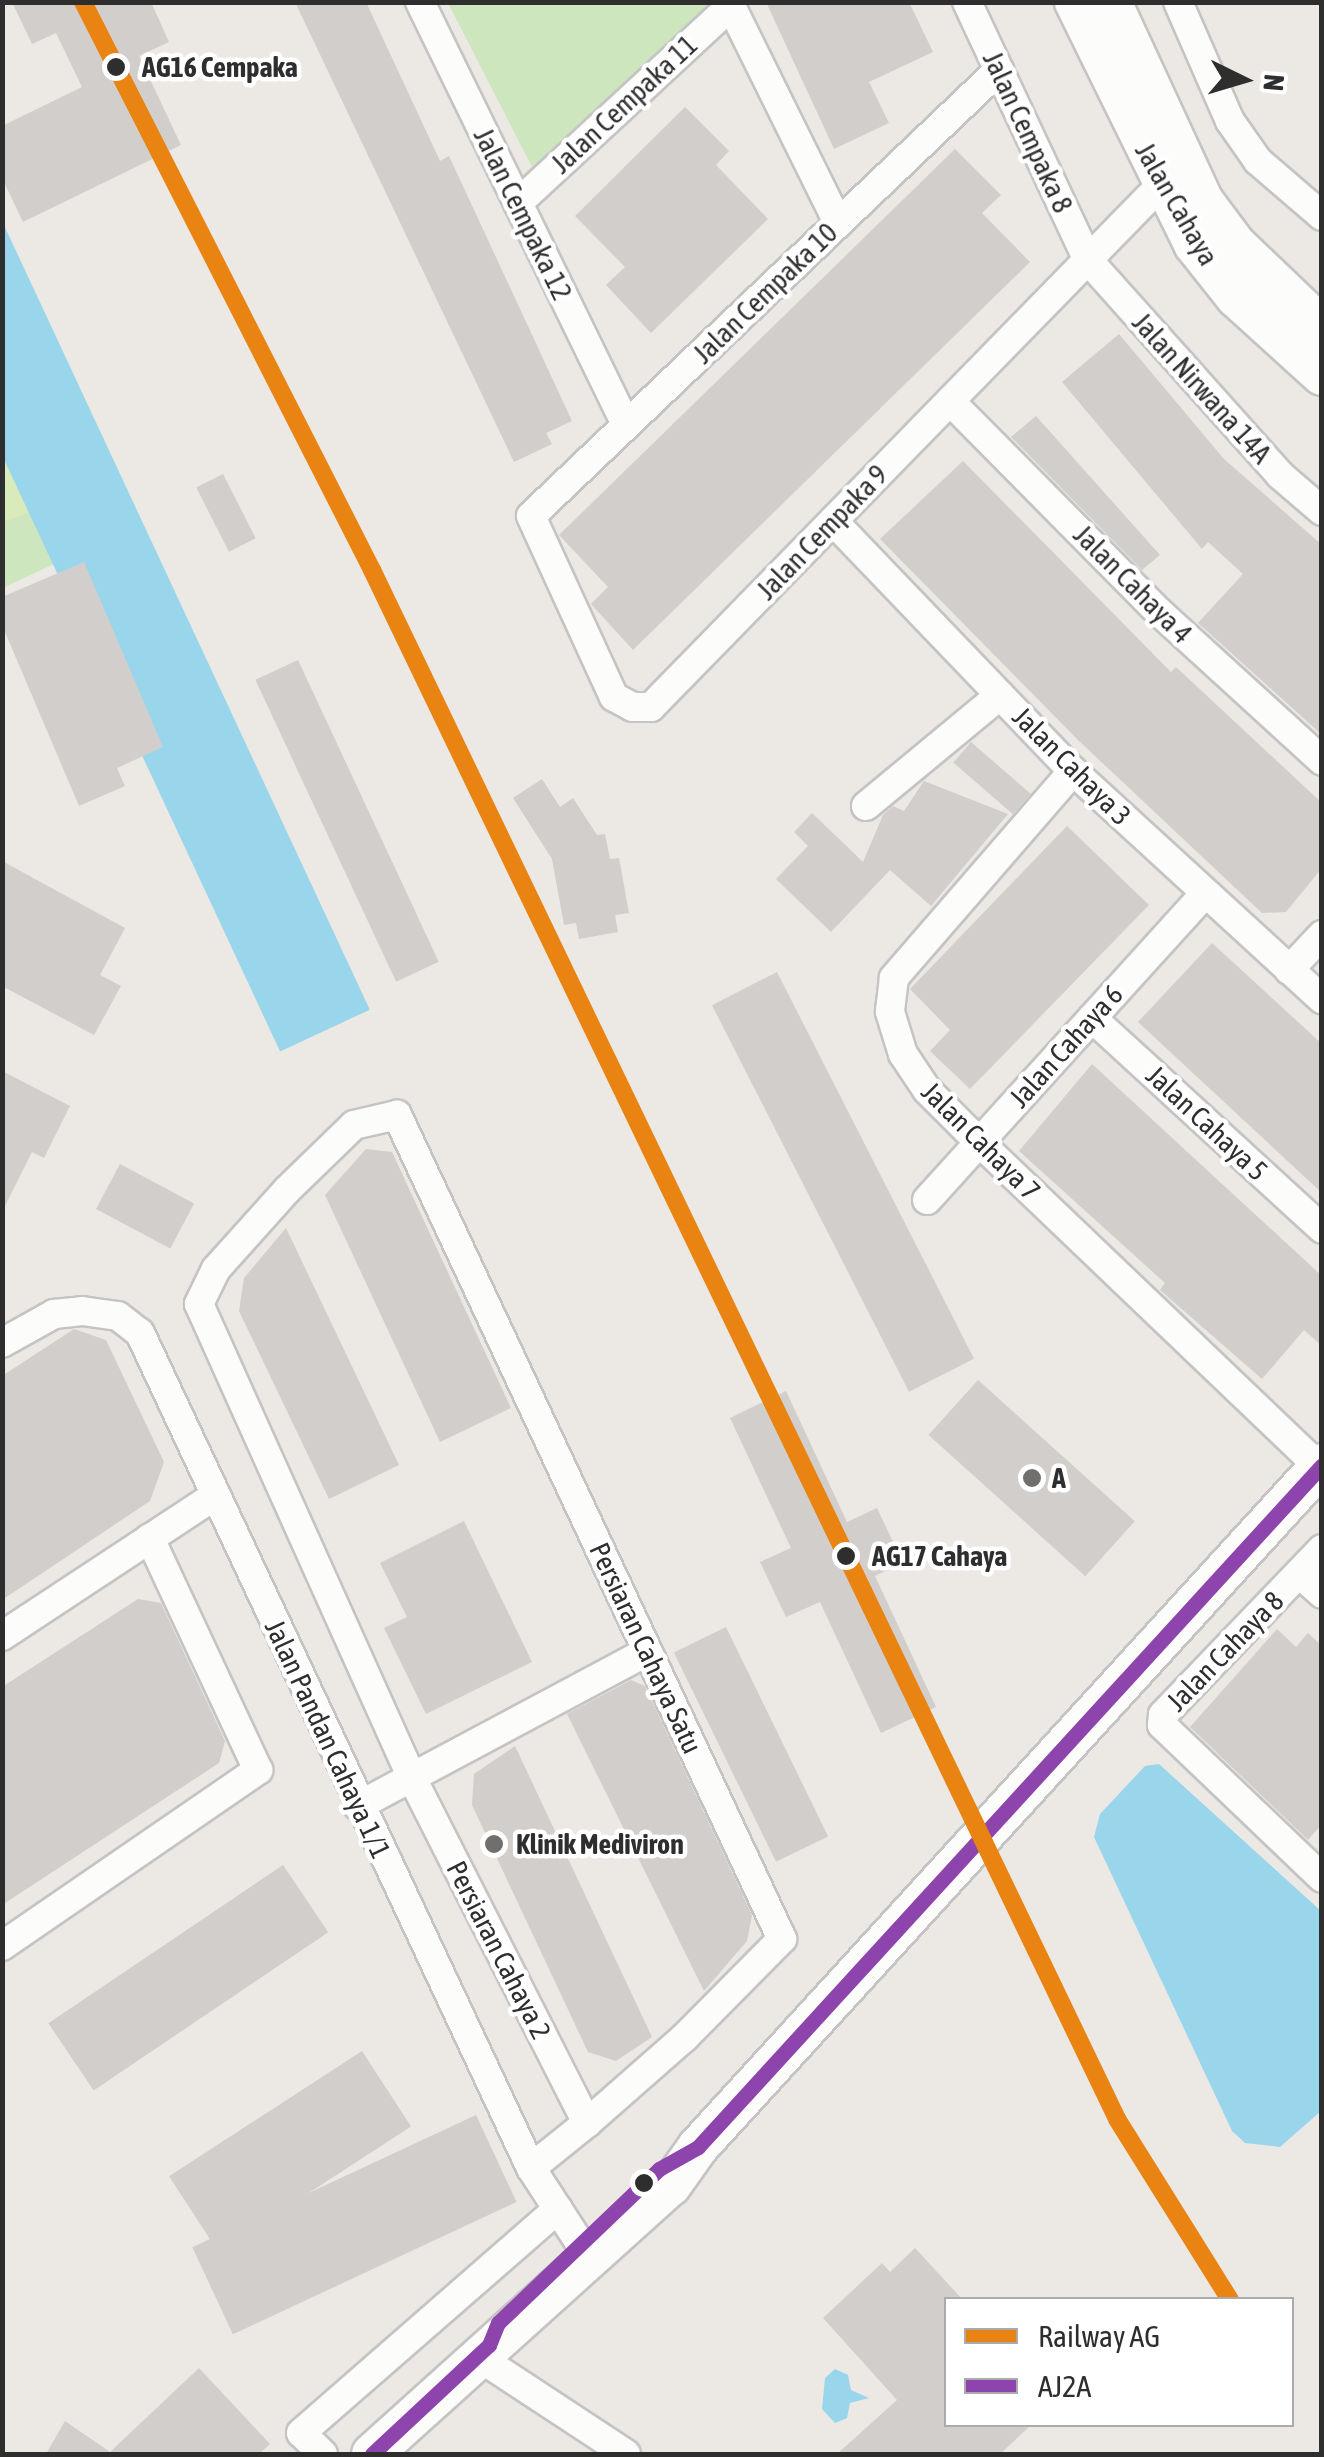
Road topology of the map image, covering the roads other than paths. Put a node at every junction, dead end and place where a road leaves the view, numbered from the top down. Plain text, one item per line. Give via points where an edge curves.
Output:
1 (420, 2) edge
2 (967, 2) edge
3 (1076, 2) edge
4 (1110, 2) edge
5 (1178, 2) edge
6 (730, 4) edge
7 (999, 70) junction
8 (1160, 186) junction
9 (518, 203) junction
10 (1322, 216) edge
11 (838, 223) junction
12 (1088, 260) junction
13 (1322, 327) edge
14 (1322, 375) edge
15 (950, 401) junction
16 (626, 425) junction
17 (1322, 512) edge
18 (530, 516) joint
19 (833, 520) junction
20 (1000, 695) junction
21 (1322, 761) edge
22 (1072, 771) junction
23 (866, 806) dead end
24 (1205, 892) junction
25 (1322, 935) edge
26 (1289, 970) junction
27 (1322, 999) edge
28 (1092, 1018) junction
29 (397, 1115) joint
30 (979, 1142) junction
31 (926, 1200) dead end
32 (1322, 1229) edge
33 (2, 1343) edge
34 (1320, 1465) edge
35 (216, 1495) junction
36 (150, 1538) junction
37 (1322, 1549) edge
38 (1299, 1574) junction
39 (1322, 1594) edge
40 (2, 1636) edge
41 (647, 1652) junction
42 (411, 1776) junction
43 (358, 1806) junction
44 (1321, 1876) edge
45 (2, 1946) edge
46 (587, 2124) junction
47 (531, 2168) junction
48 (558, 2208) junction
49 (586, 2254) junction
50 (483, 2351) junction
51 (323, 2454) edge
52 (372, 2454) edge
53 (626, 2454) edge

1 - 9 street, Jalan Cempaka 12
2 - 7 street, Jalan Cempaka 8
3 - 8 street, Jalan Cahaya
4 - 13 street, Jalan Cahaya via 1204,201 1235,244
5 - 10 street via 1230,120 1258,161
6 - 9 street, Jalan Cempaka 11
6 - 11 street
7 - 11 street, Jalan Cempaka 10
7 - 12 street, Jalan Cempaka 8
8 - 12 street, Jalan Cempaka 9
8 - 14 street, Jalan Cahaya via 1236,297
9 - 16 street, Jalan Cempaka 12
11 - 16 street, Jalan Cempaka 10
12 - 15 street, Jalan Cempaka 9
12 - 17 street, Jalan Nirwana 14A via 1280,475
15 - 19 street, Jalan Cempaka 9
15 - 21 street, Jalan Cahaya 4 via 1158,611
16 - 18 street, Jalan Cempaka 10
18 - 19 street, Jalan Cempaka 9 via 614,696 633,708 651,707
19 - 20 street, Jalan Cahaya 3
20 - 22 street, Jalan Cahaya 3
20 - 23 street
22 - 24 street, Jalan Cahaya 3
22 - 30 street, Jalan Cahaya 7 via 894,978 890,1012 903,1054 926,1090
24 - 26 street, Jalan Cahaya 3
24 - 28 street, Jalan Cahaya 6
25 - 26 street
26 - 27 street, Jalan Cahaya 3
28 - 30 street, Jalan Cahaya 6
28 - 32 street, Jalan Cahaya 5
29 - 41 street, Persiaran Cahaya Satu
29 - 42 street, Persiaran Cahaya 2 via 354,1125 216,1268 199,1304
30 - 31 street, Jalan Cahaya 6
30 - 34 street, Jalan Cahaya 7
33 - 35 street, Jalan Pandan Cahaya 1/1 via 54,1314 118,1316 140,1333
34 - 49 street via 698,2146 671,2185
35 - 36 street
35 - 43 street, Jalan Pandan Cahaya 1/1
36 - 40 street
36 - 45 street via 258,1770
37 - 38 street, Jalan Cahaya 8
38 - 39 street
38 - 44 street, Jalan Cahaya 8 via 1163,1715 1162,1725
41 - 42 street
41 - 46 street, Persiaran Cahaya Satu via 782,1939 686,2037
42 - 43 street
42 - 46 street, Persiaran Cahaya 2
43 - 47 street, Jalan Pandan Cahaya 1/1
46 - 47 street, Persiaran Cahaya Satu
47 - 48 street, Jalan Pandan Cahaya 1/1
48 - 49 street, Jalan Pandan Cahaya 1/1
48 - 51 street via 300,2433
49 - 50 street via 511,2336
50 - 52 street
50 - 53 street

